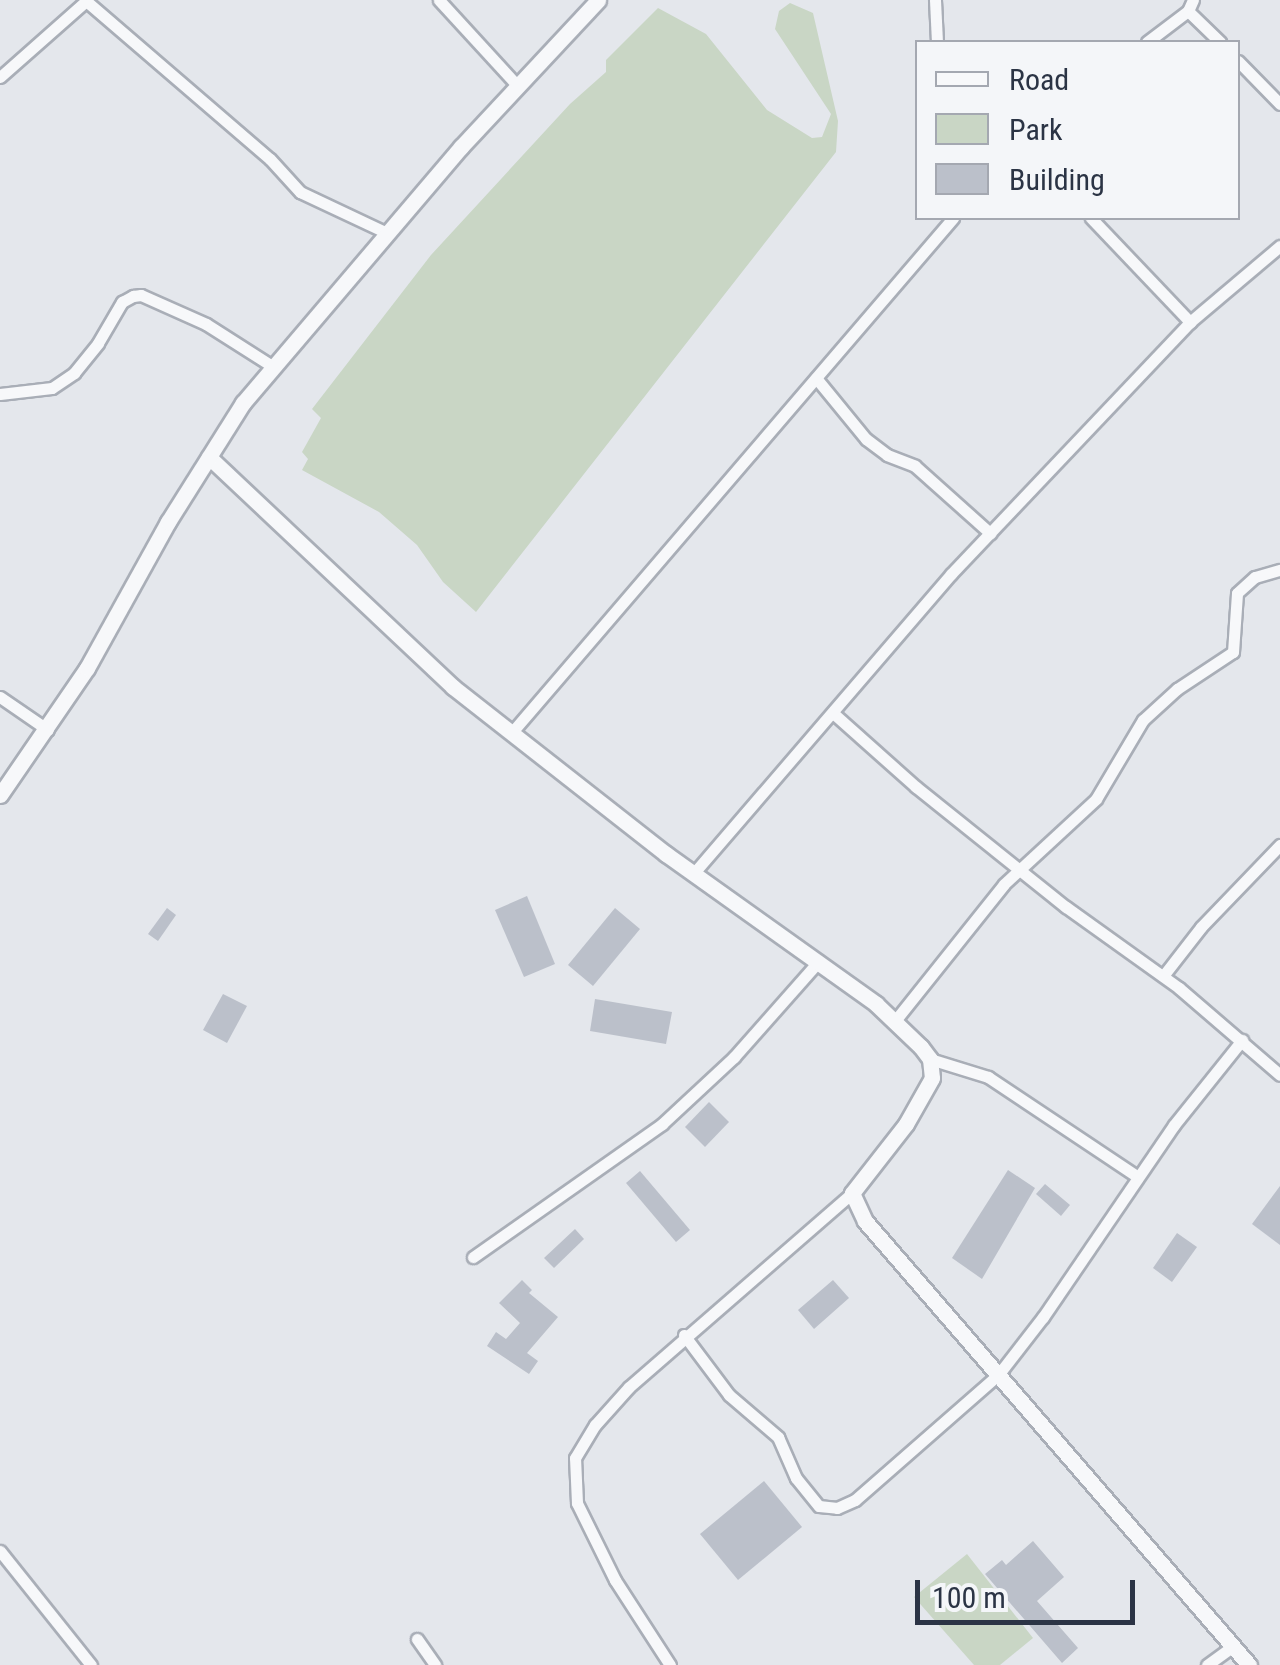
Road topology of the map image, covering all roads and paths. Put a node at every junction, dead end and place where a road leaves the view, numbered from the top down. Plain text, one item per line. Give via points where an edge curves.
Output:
1 (86, 0) edge
2 (439, 0) edge
3 (598, 0) edge
4 (935, 0) edge
5 (1190, 5) edge
6 (937, 40) edge
7 (1150, 40) edge
8 (1218, 40) edge
9 (1240, 63) edge
10 (0, 77) edge
11 (517, 86) junction
12 (1280, 104) edge
13 (951, 220) edge
14 (1093, 220) edge
15 (387, 233) junction
16 (1280, 246) edge
17 (1190, 322) junction
18 (272, 366) junction
19 (816, 378) junction
20 (0, 394) edge
21 (209, 457) junction
22 (990, 533) junction
23 (1280, 570) edge
24 (0, 698) edge
25 (833, 714) junction
26 (48, 730) junction
27 (512, 731) junction
28 (0, 796) edge
29 (1280, 845) edge
30 (1018, 869) junction
31 (693, 874) junction
32 (819, 961) junction
33 (1163, 976) junction
34 (894, 1022) junction
35 (1242, 1040) junction
36 (930, 1059) junction
37 (1280, 1075) edge
38 (1138, 1177) junction
39 (852, 1193) junction
40 (473, 1256) dead end
41 (684, 1335) junction
42 (998, 1375) junction
43 (0, 1551) edge
44 (417, 1639) dead end
45 (1233, 1646) junction
46 (92, 1665) edge
47 (435, 1665) edge
48 (670, 1665) edge
49 (1206, 1665) edge
50 (1248, 1665) edge

1 - 10 street
1 - 15 street via 270,158 300,192
2 - 11 street
3 - 11 street
4 - 6 street
5 - 7 street
5 - 8 street
9 - 12 street
11 - 15 street
13 - 19 street
14 - 17 street
15 - 18 street
16 - 17 street
17 - 22 street
18 - 20 street via 206,324 141,295 122,302 98,343 52,388
18 - 21 street
19 - 22 street via 866,439 915,466
19 - 27 street
21 - 26 street
21 - 27 street via 381,623
22 - 25 street
23 - 30 street via 1255,577 1237,594 1233,652 1156,706 1096,799
24 - 26 street
25 - 30 street
25 - 31 street
26 - 28 street
27 - 31 street
29 - 33 street
30 - 33 street
30 - 34 street
31 - 32 street
32 - 34 street
32 - 40 street via 734,1057 662,1124
33 - 35 street
34 - 36 street
35 - 37 street
35 - 38 street
36 - 38 street via 988,1077
36 - 39 street via 932,1078 906,1124
38 - 42 street
39 - 41 street
39 - 42 street via 884,1247
41 - 42 street via 729,1395 778,1437 807,1494 828,1510 855,1500
41 - 48 street via 595,1424 572,1476 577,1503 615,1580
42 - 45 street
43 - 46 street
44 - 47 street
45 - 49 street
45 - 50 street

